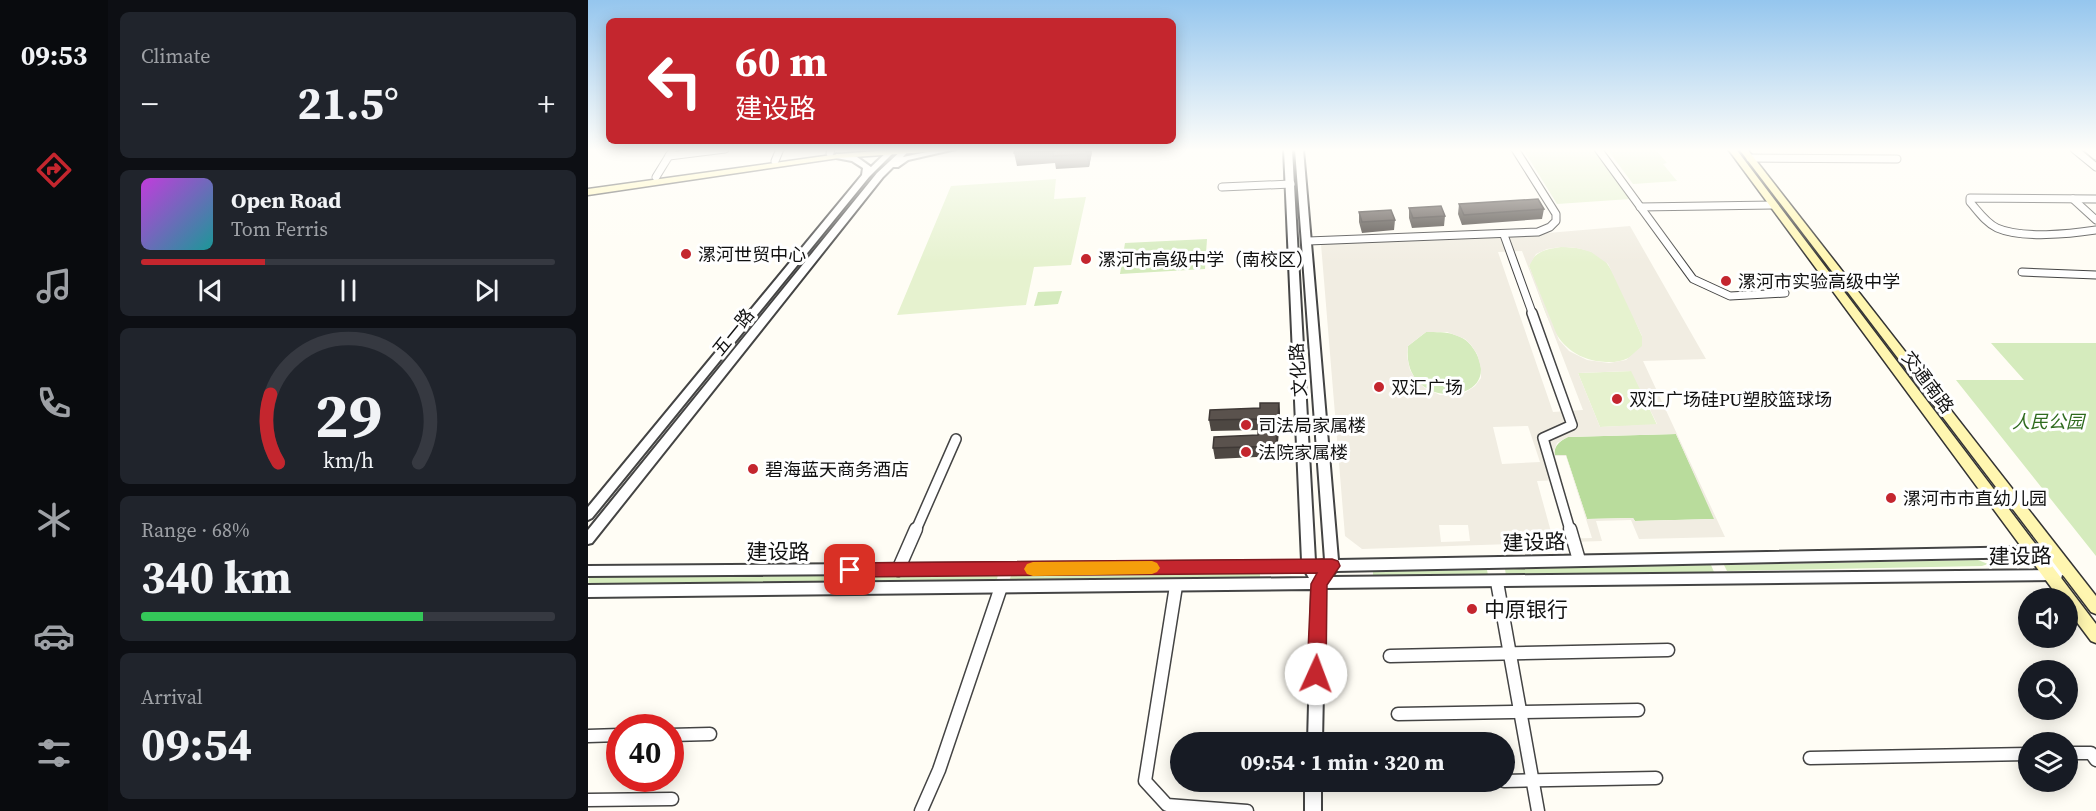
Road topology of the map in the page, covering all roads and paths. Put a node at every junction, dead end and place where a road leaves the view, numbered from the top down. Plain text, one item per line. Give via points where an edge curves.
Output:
1 (620, 187) edge
2 (856, 187) edge
3 (870, 187) edge
4 (1222, 187) dead end
5 (1226, 187) edge
6 (1291, 187) edge
7 (1303, 187) edge
8 (1539, 187) edge
9 (1625, 187) edge
10 (1759, 187) edge
11 (1771, 187) edge
12 (588, 192) edge
13 (2073, 199) junction
14 (2096, 199) edge
15 (1773, 206) junction
16 (1640, 207) junction
17 (2096, 220) edge
18 (2096, 230) edge
19 (1504, 235) junction
20 (1308, 241) junction
21 (2022, 272) dead end
22 (2096, 275) edge
23 (1785, 294) dead end
24 (956, 439) dead end
25 (588, 515) edge
26 (588, 539) edge
27 (2035, 552) junction
28 (1715, 558) junction
29 (1579, 560) junction
30 (1493, 563) junction
31 (1309, 566) junction
32 (1332, 566) junction
33 (1008, 569) junction
34 (898, 570) junction
35 (588, 571) edge
36 (2071, 574) junction
37 (2051, 575) junction
38 (1724, 579) junction
39 (1497, 582) junction
40 (1319, 584) junction
41 (1176, 586) junction
42 (1001, 587) junction
43 (588, 591) edge
44 (2096, 607) edge
45 (2096, 636) edge
46 (1668, 650) dead end
47 (1510, 654) junction
48 (1390, 656) dead end
49 (1638, 710) dead end
50 (1520, 712) junction
51 (1398, 714) dead end
52 (1315, 732) edge
53 (710, 734) dead end
54 (606, 735) edge
55 (684, 735) edge
56 (588, 736) edge
57 (2078, 753) edge
58 (2018, 754) edge
59 (1810, 758) dead end
60 (2096, 760) edge
61 (1656, 778) dead end
62 (1532, 780) junction
63 (1515, 781) edge
64 (1314, 792) edge
65 (672, 799) dead end
66 (588, 800) edge
67 (921, 811) edge
68 (1247, 811) edge
69 (1313, 811) edge
70 (1538, 811) edge

1 - 12 main road
2 - 25 street, 五一路
3 - 26 street, 五一路
4 - 5 street
6 - 31 street, 文化路
7 - 20 street, 文化路
8 - 19 street via 1554,210 1556,221 1538,232
9 - 16 street
10 - 15 main road, 交通南路
11 - 36 main road, 交通南路
13 - 14 street
13 - 17 street
13 - 18 street via 1970,198 1970,202 1995,227 2007,232
15 - 16 street
15 - 27 main road, 交通南路
16 - 23 street via 1694,279 1730,296
19 - 20 street
19 - 29 street via 1572,425 1543,438
20 - 32 street, 文化路
21 - 22 street
24 - 34 street
27 - 28 street, 建设路
27 - 36 street, 建设路
27 - 37 main road, 交通南路
28 - 29 street, 建设路
28 - 38 street
29 - 30 street, 建设路
30 - 32 street, 建设路
30 - 39 street
31 - 32 street, 建设路
31 - 33 street, 建设路
31 - 40 street, 文化路
32 - 40 street
33 - 34 street, 建设路
33 - 42 street
34 - 35 street, 建设路
36 - 37 street, 建设路
36 - 44 main road, 交通南路
37 - 38 street, 建设路
37 - 45 main road, 交通南路
38 - 39 street, 建设路
39 - 40 street, 建设路
39 - 47 street
40 - 41 street, 建设路
40 - 52 street
41 - 42 street, 建设路
41 - 68 street via 1145,781 1167,805
42 - 43 street, 建设路
42 - 67 street via 939,770
46 - 47 street
47 - 48 street
47 - 50 street
49 - 50 street
50 - 51 street
50 - 62 street
53 - 55 street
54 - 56 street
57 - 60 street via 2091,753
58 - 59 street
61 - 62 street
62 - 63 street
62 - 70 street
64 - 69 street
65 - 66 street

